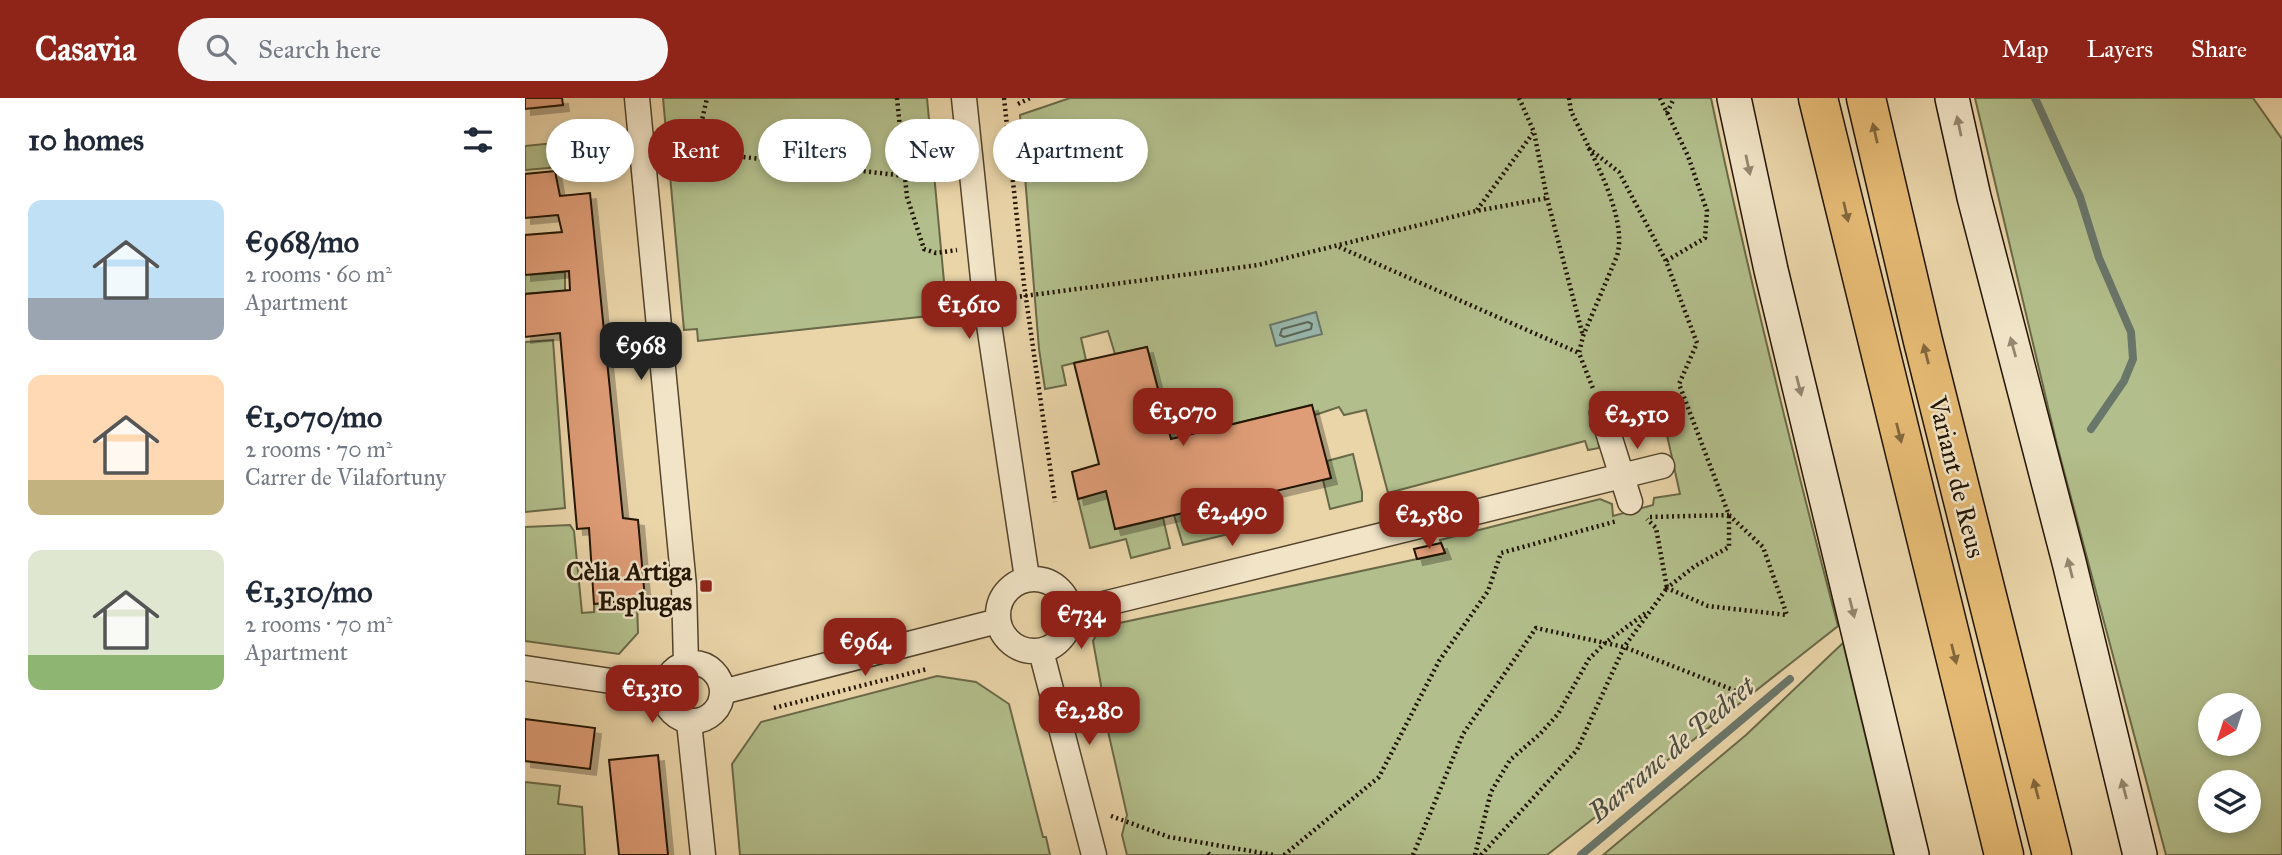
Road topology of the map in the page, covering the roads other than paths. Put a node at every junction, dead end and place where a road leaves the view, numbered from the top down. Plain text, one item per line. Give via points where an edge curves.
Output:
1 (637, 98) edge
2 (964, 98) edge
3 (1734, 98) edge
4 (1818, 98) edge
5 (1866, 98) edge
6 (1952, 98) edge
7 (1602, 413) road end
8 (1662, 466) dead end
9 (1622, 476) junction
10 (1626, 511) road end
11 (1027, 578) junction
12 (1071, 612) junction
13 (998, 621) junction
14 (1041, 651) junction
15 (686, 664) junction
16 (525, 668) edge
17 (664, 690) junction
18 (722, 692) junction
19 (689, 722) junction
20 (703, 855) edge
21 (1094, 855) edge
22 (1912, 855) edge
23 (2004, 855) edge
24 (2052, 855) edge
25 (2140, 855) edge

1 - 15 street via 684,586
2 - 11 street via 985,298
3 -> 22 street via 1774,284
4 -> 23 highway, Variant de Reus
24 -> 5 highway, Variant de Reus
25 -> 6 street
7 - 9 street
8 - 9 street
9 - 10 street
9 - 12 street
11 - 12 street via 1051,582 1061,590
11 - 13 street via 1007,589 997,610
12 - 14 street via 1060,641
13 - 14 street via 1018,648
13 - 18 street
14 - 21 street
15 - 17 street via 668,677
15 - 18 street via 713,671
16 - 17 street
17 - 19 street via 670,711
18 - 19 street via 713,714
19 - 20 street

